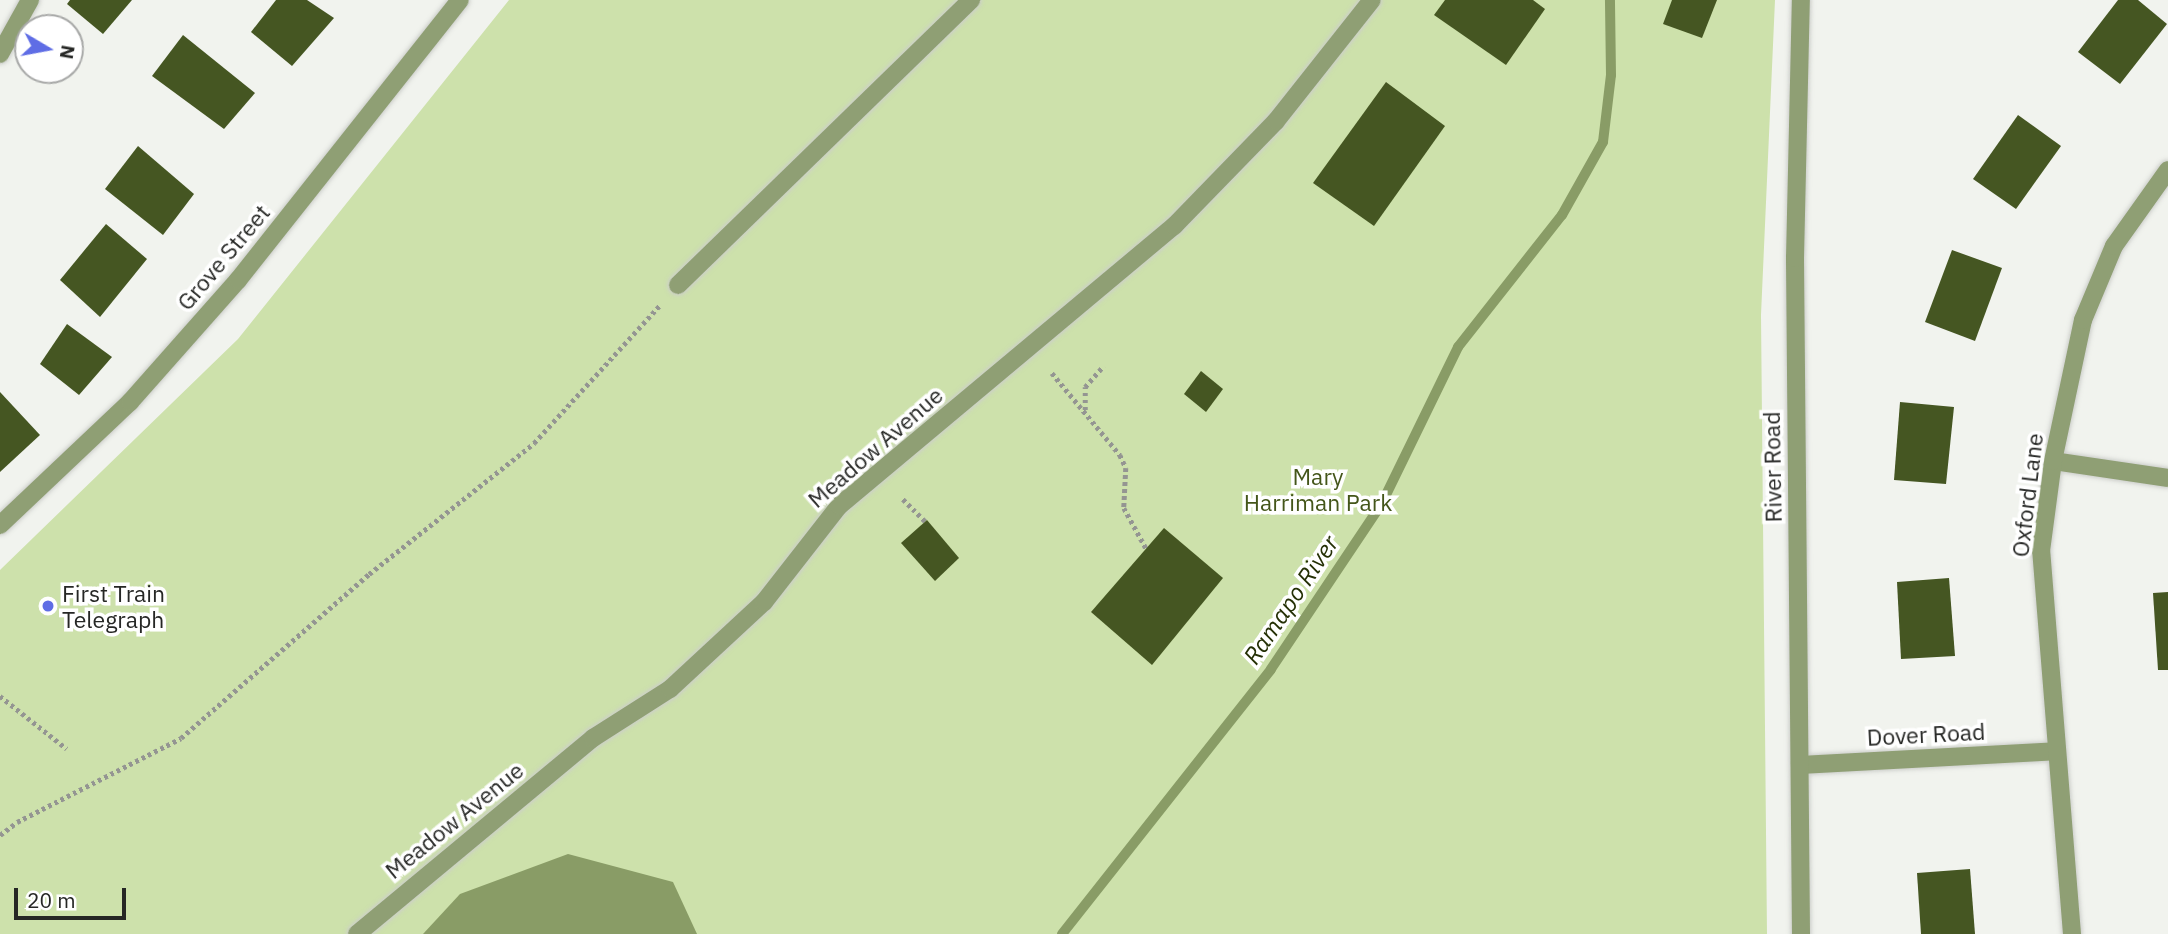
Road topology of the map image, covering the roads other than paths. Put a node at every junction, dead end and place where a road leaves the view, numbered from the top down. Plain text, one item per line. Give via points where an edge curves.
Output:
1 (30, 0) edge
2 (460, 0) edge
3 (971, 0) edge
4 (1372, 0) edge
5 (1801, 0) edge
6 (0, 54) edge
7 (2168, 170) edge
8 (678, 285) road end
9 (2053, 461) junction
10 (2168, 478) edge
11 (0, 525) edge
12 (2056, 751) junction
13 (1800, 765) junction
14 (358, 934) edge
15 (1801, 934) edge
16 (2072, 934) edge

1 - 6 street
2 - 11 street, Grove Street via 238,280 130,402
3 - 8 street
4 - 14 street, Meadow Avenue via 1276,121 1174,226 839,506 764,602 670,689 593,738
5 - 13 street, River Road via 1795,258
7 - 9 street, Oxford Lane via 2114,246 2083,320
9 - 10 street
9 - 12 street, Oxford Lane via 2041,551
12 - 13 street, Dover Road
12 - 16 street, Oxford Lane
13 - 15 street, River Road

